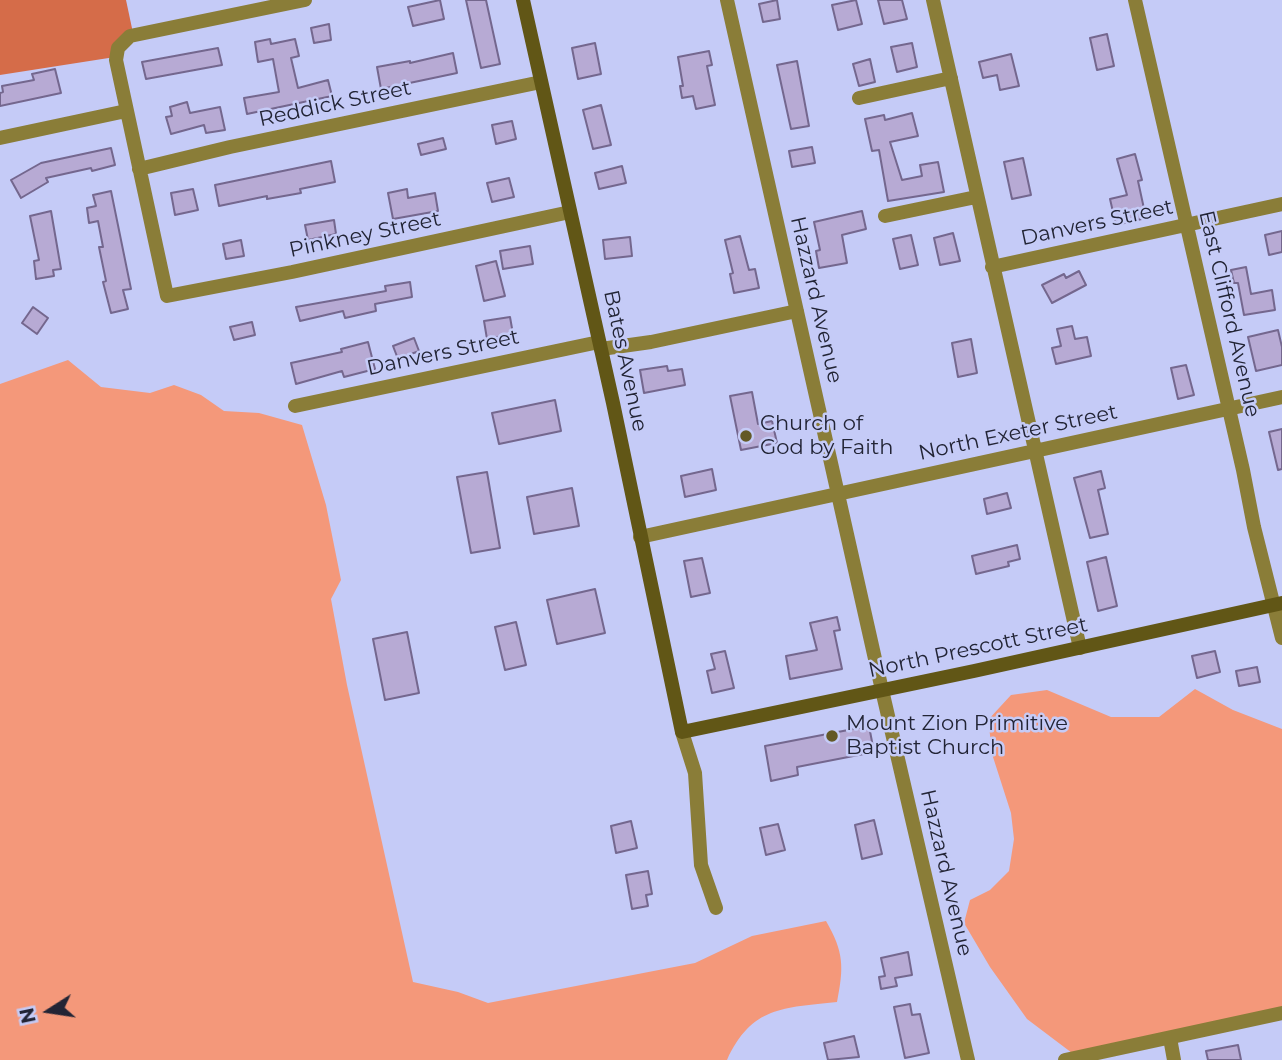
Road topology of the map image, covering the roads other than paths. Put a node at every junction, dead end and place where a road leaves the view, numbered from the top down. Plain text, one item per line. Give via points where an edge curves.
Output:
1 (305, 0) edge
2 (523, 0) edge
3 (727, 0) edge
4 (933, 0) edge
5 (1135, 0) edge
6 (951, 78) junction
7 (541, 82) junction
8 (859, 98) dead end
9 (126, 111) junction
10 (0, 138) edge
11 (139, 169) junction
12 (976, 197) junction
13 (1282, 204) edge
14 (570, 212) junction
15 (885, 216) dead end
16 (1188, 225) junction
17 (992, 267) junction
18 (797, 311) junction
19 (600, 346) junction
20 (1282, 397) edge
21 (295, 406) dead end
22 (1228, 409) junction
23 (1036, 451) junction
24 (839, 494) junction
25 (640, 537) junction
26 (1278, 604) edge
27 (1282, 638) edge
28 (1080, 648) junction
29 (881, 690) junction
30 (682, 732) junction
31 (716, 908) dead end
32 (1282, 1013) edge
33 (1170, 1038) junction
34 (968, 1060) edge
35 (1065, 1060) edge
36 (1174, 1060) edge

1 - 9 street via 130,36 118,48 116,60
2 - 7 street, Bates Avenue
3 - 18 street, Hazzard Avenue
4 - 6 street
5 - 16 street, East Clifford Avenue
6 - 8 street
6 - 12 street
7 - 11 street, Reddick Street
7 - 14 street, Bates Avenue
9 - 10 street
9 - 11 street
11 - 14 street, Pinkney Street via 167,296
12 - 15 street
12 - 17 street
13 - 16 street, Danvers Street
14 - 19 street, Bates Avenue
16 - 17 street, Danvers Street
16 - 22 street, East Clifford Avenue
17 - 23 street
18 - 19 street, Danvers Street via 651,342
18 - 24 street, Hazzard Avenue
19 - 21 street, Danvers Street
19 - 25 street, Bates Avenue
20 - 22 street, North Exeter Street
22 - 23 street, North Exeter Street
22 - 26 street, East Clifford Avenue via 1254,527
23 - 24 street, North Exeter Street
23 - 28 street
24 - 25 street, North Exeter Street
24 - 29 street, Hazzard Avenue
25 - 30 street, Bates Avenue
26 - 27 street, East Clifford Avenue
26 - 28 street, North Prescott Street
28 - 29 street, North Prescott Street
29 - 30 street, North Prescott Street
29 - 34 street, Hazzard Avenue
30 - 31 street via 695,774 701,865
32 - 33 street
33 - 35 street
33 - 36 street

